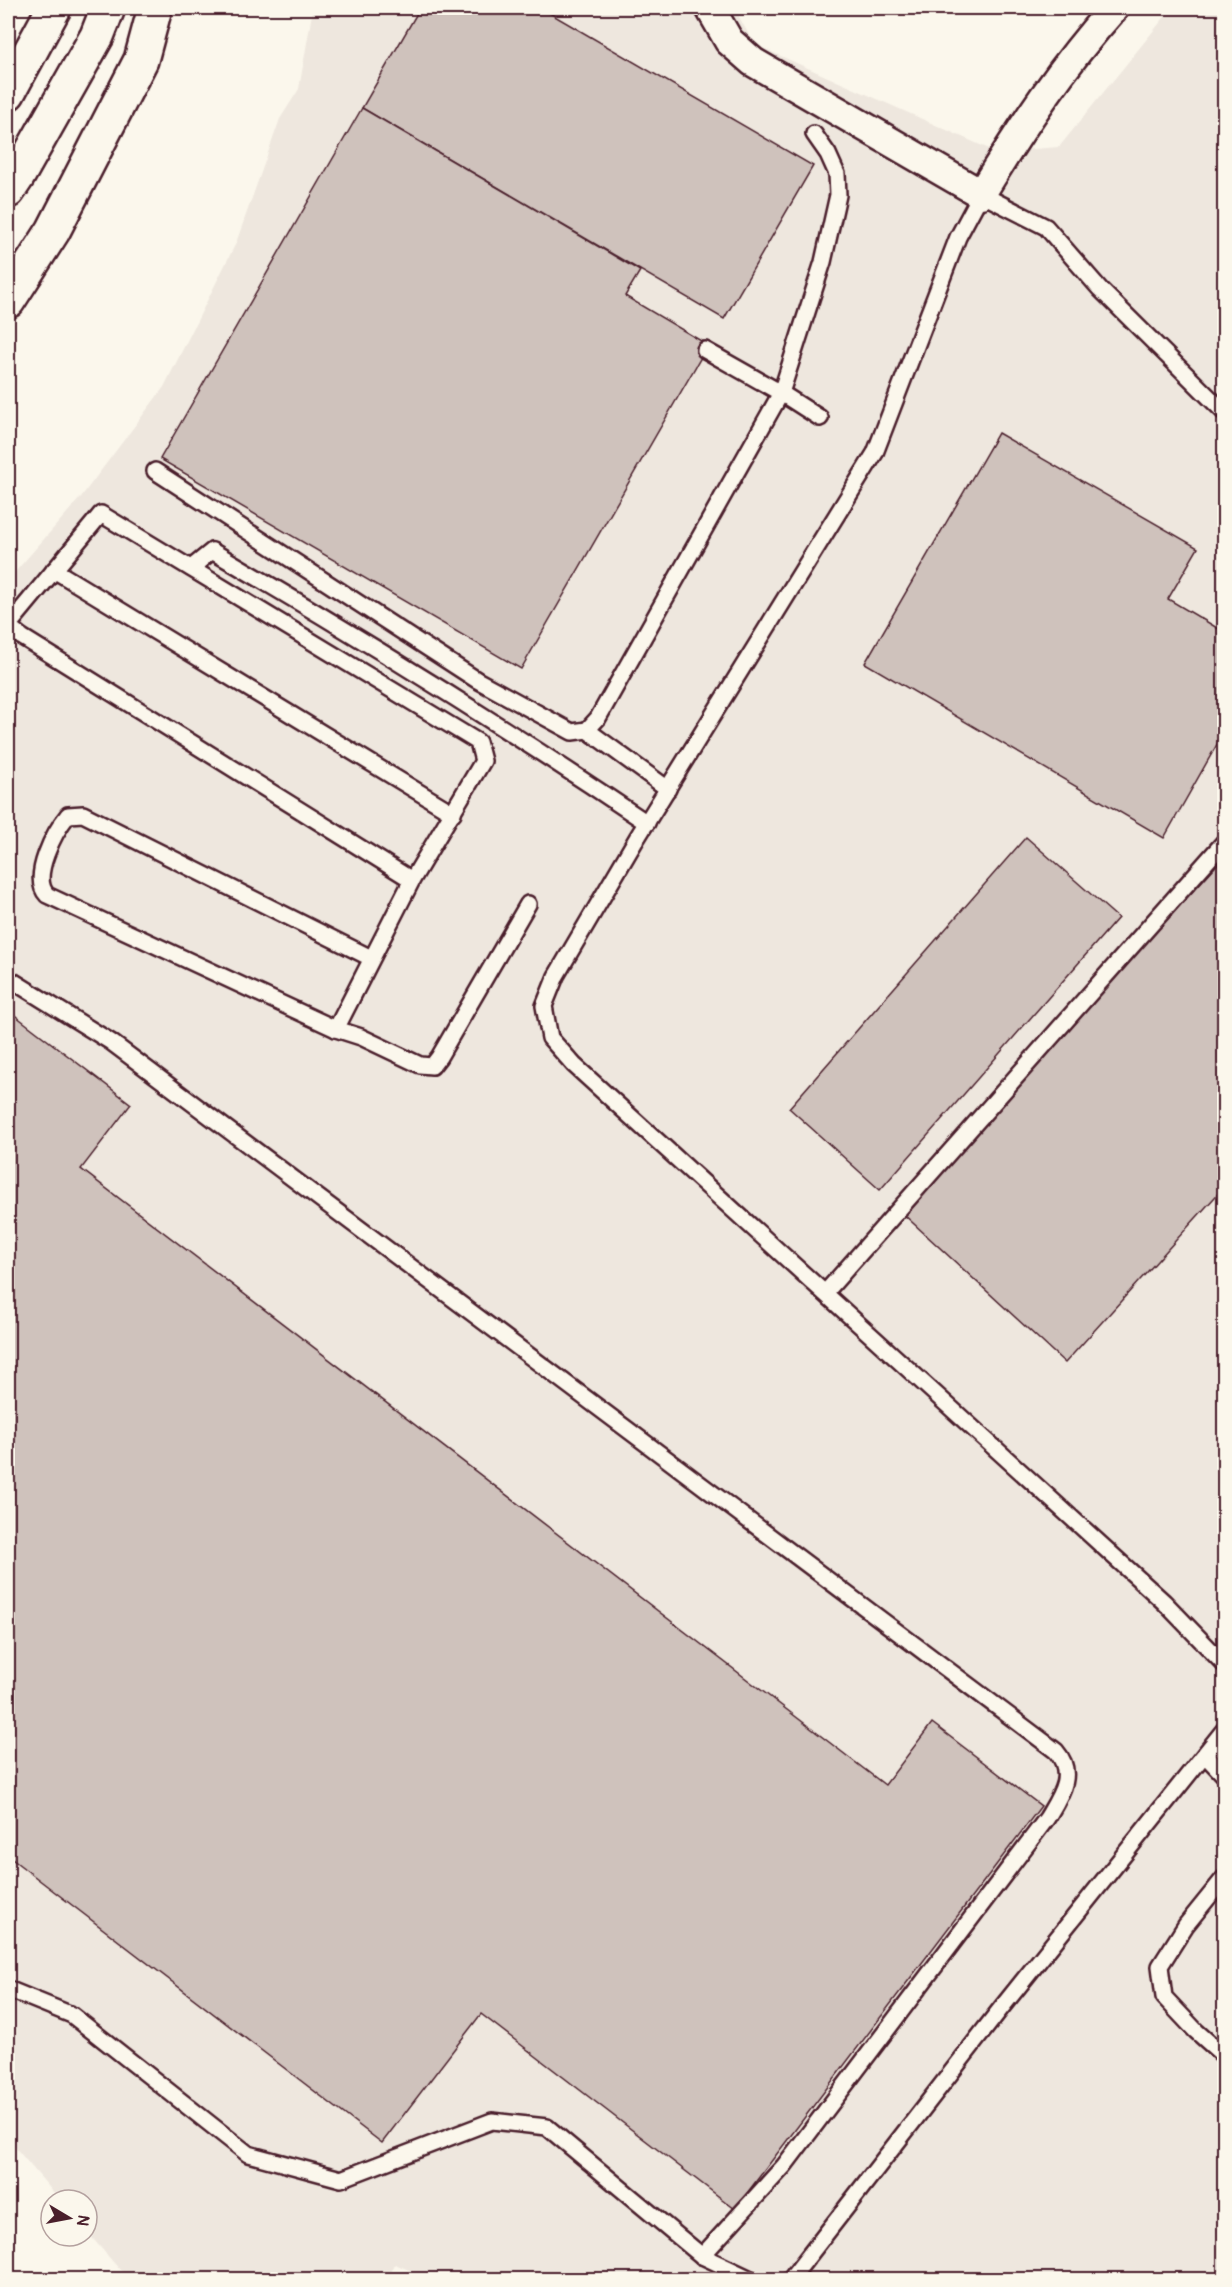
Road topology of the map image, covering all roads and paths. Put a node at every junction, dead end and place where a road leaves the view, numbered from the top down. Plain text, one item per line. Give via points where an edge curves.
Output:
1 (54, 8) edge
2 (108, 8) edge
3 (155, 8) edge
4 (710, 8) edge
5 (1114, 8) edge
6 (8, 93) edge
7 (814, 134) dead end
8 (8, 191) edge
9 (981, 194) junction
10 (8, 301) edge
11 (705, 350) dead end
12 (781, 393) junction
13 (1224, 411) edge
14 (820, 418) dead end
15 (155, 471) dead end
16 (191, 568) junction
17 (54, 570) junction
18 (587, 730) junction
19 (668, 789) junction
20 (453, 813) junction
21 (647, 823) junction
22 (1224, 842) edge
23 (412, 880) junction
24 (528, 904) dead end
25 (371, 958) junction
26 (8, 978) edge
27 (336, 1029) junction
28 (825, 1293) junction
29 (1224, 1664) edge
30 (1224, 1730) edge
31 (1205, 1755) junction
32 (1224, 1775) edge
33 (1224, 1878) edge
34 (8, 1989) edge
35 (1224, 2056) edge
36 (702, 2256) junction
37 (753, 2280) edge
38 (790, 2280) edge

1 - 6 highway
2 - 8 highway via 97,36
3 - 10 highway via 141,60 53,231
4 - 9 street via 729,41 753,62
5 - 9 street via 1029,115
7 - 12 lane via 837,174 838,195 823,262
9 - 13 lane via 1046,226 1100,289
9 - 19 lane via 958,237 875,453
11 - 12 lane
12 - 14 lane
12 - 18 lane via 598,718
15 - 18 lane via 477,680 572,732
16 - 17 lane via 101,514
16 - 20 lane via 478,742 483,761
16 - 21 lane via 212,551 379,648
17 - 20 lane
17 - 23 lane via 8,626
18 - 19 lane
19 - 21 lane
20 - 23 lane
21 - 28 lane via 556,976 544,1006 550,1038 574,1065
22 - 28 lane
23 - 25 lane
24 - 27 lane via 432,1066 420,1065
25 - 27 lane
25 - 27 lane via 83,814 68,815 58,827 41,876 47,895
26 - 36 lane via 111,1042 1065,1761 1062,1793 1047,1818 784,2166
28 - 29 lane via 1164,1602
30 - 31 lane
31 - 32 lane
31 - 38 lane
33 - 35 lane via 1160,1965 1164,1997
34 - 36 lane via 72,2015 248,2154 341,2179 492,2121 547,2127
36 - 37 lane

